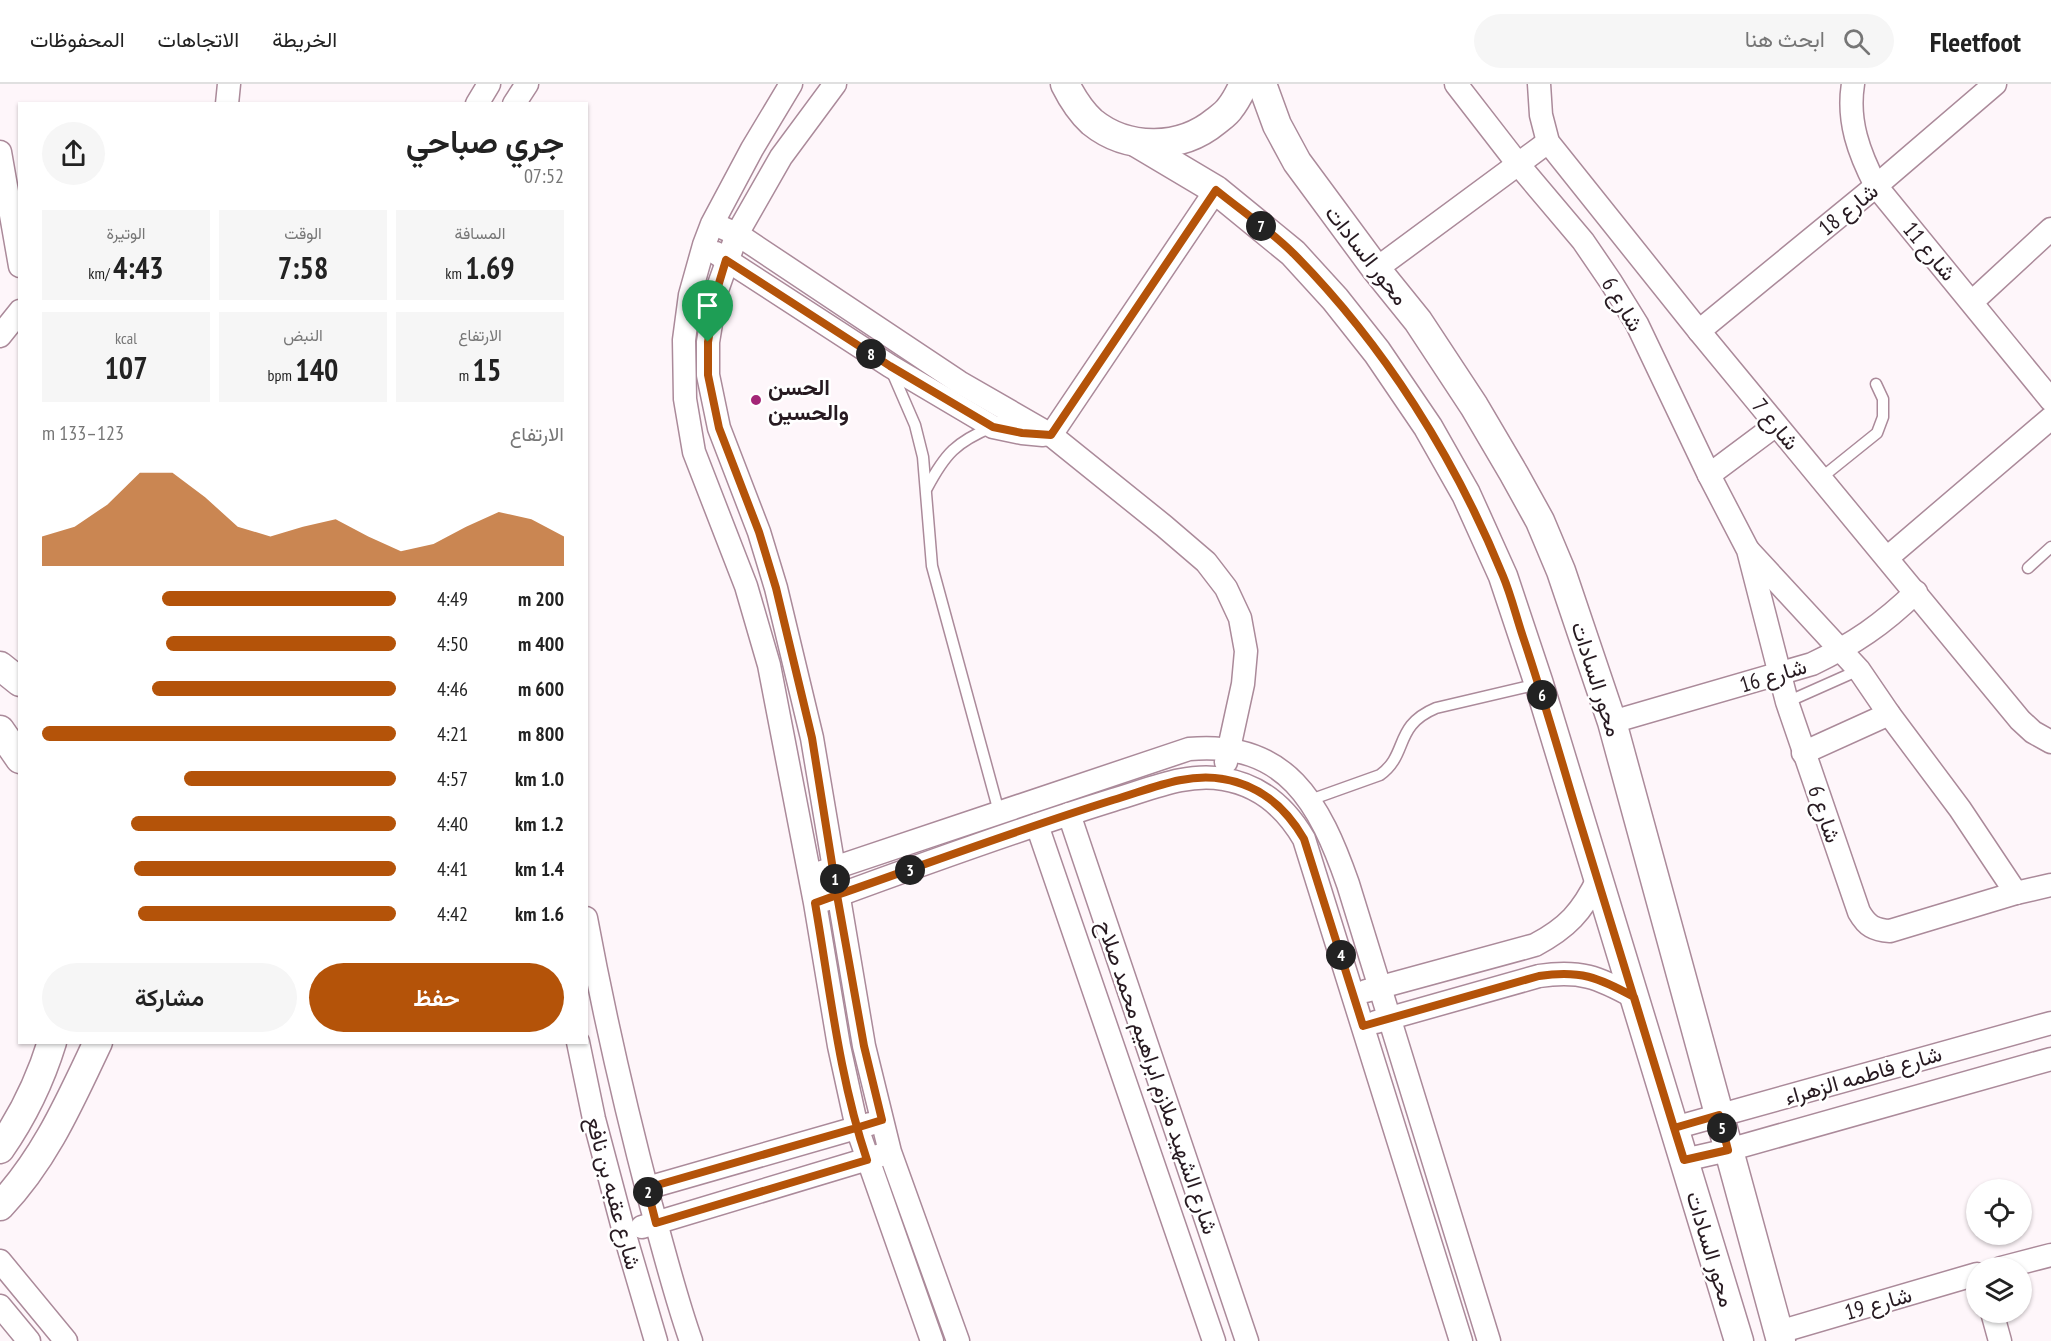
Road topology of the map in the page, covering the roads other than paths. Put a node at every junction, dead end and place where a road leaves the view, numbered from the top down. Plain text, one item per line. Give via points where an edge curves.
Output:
1 (229, 84) edge
2 (489, 84) edge
3 (527, 84) edge
4 (791, 84) edge
5 (835, 84) edge
6 (1044, 84) edge
7 (1244, 84) edge
8 (1262, 84) edge
9 (1456, 84) edge
10 (1539, 84) edge
11 (1853, 84) edge
12 (1995, 84) edge
13 (1070, 93) edge
14 (227, 102) edge
15 (478, 102) edge
16 (515, 102) edge
17 (1548, 142) junction
18 (1137, 143) junction
19 (0, 152) edge
20 (1518, 164) junction
21 (1876, 186) junction
22 (1216, 190) junction
23 (712, 224) junction
24 (2051, 229) edge
25 (737, 234) junction
26 (704, 245) junction
27 (18, 255) edge
28 (726, 260) junction
29 (1376, 269) junction
30 (1972, 302) junction
31 (18, 314) edge
32 (1699, 331) junction
33 (0, 336) edge
34 (890, 366) junction
35 (1876, 384) dead end
36 (2051, 399) edge
37 (2051, 418) edge
38 (1776, 425) junction
39 (993, 427) junction
40 (1051, 435) junction
41 (1709, 475) junction
42 (1821, 478) junction
43 (927, 489) junction
44 (2051, 547) edge
45 (1748, 550) junction
46 (1887, 558) junction
47 (2028, 568) dead end
48 (1916, 592) junction
49 (1842, 650) junction
50 (0, 666) edge
51 (1859, 670) junction
52 (1779, 673) junction
53 (18, 680) edge
54 (1539, 684) junction
55 (1787, 702) junction
56 (1889, 714) junction
57 (1612, 722) junction
58 (0, 730) edge
59 (2051, 742) edge
60 (1229, 749) junction
61 (1803, 753) junction
62 (18, 756) edge
63 (1222, 778) junction
64 (1311, 800) junction
65 (999, 812) junction
66 (1069, 814) junction
67 (1037, 825) junction
68 (833, 868) junction
69 (810, 876) junction
70 (1598, 879) junction
71 (2051, 885) edge
72 (2016, 893) junction
73 (837, 895) junction
74 (815, 903) junction
75 (588, 928) edge
76 (1381, 987) junction
77 (1353, 995) junction
78 (1634, 997) junction
79 (1390, 1018) junction
80 (2051, 1023) edge
81 (1363, 1026) junction
82 (51, 1044) edge
83 (97, 1044) edge
84 (578, 1044) edge
85 (2051, 1059) edge
86 (627, 1111) junction
87 (1719, 1115) junction
88 (594, 1119) junction
89 (882, 1120) junction
90 (856, 1128) junction
91 (1674, 1128) junction
92 (0, 1149) edge
93 (1728, 1150) junction
94 (890, 1152) junction
95 (867, 1160) junction
96 (1684, 1160) junction
97 (647, 1188) junction
98 (0, 1206) edge
99 (656, 1223) junction
100 (624, 1232) junction
101 (2051, 1255) edge
102 (2032, 1260) edge
103 (0, 1261) edge
104 (1966, 1277) edge
105 (0, 1306) edge
106 (1995, 1323) edge
107 (1780, 1336) edge
108 (1454, 1339) edge
109 (29, 1341) edge
110 (66, 1341) edge
111 (656, 1341) edge
112 (691, 1341) edge
113 (932, 1341) edge
114 (958, 1341) edge
115 (1214, 1341) edge
116 (1247, 1341) edge
117 (1489, 1341) edge
118 (1739, 1341) edge
119 (2000, 1341) edge

1 - 14 street
2 - 15 street
3 - 16 street
4 - 23 street
5 - 25 street via 781,157
6 - 13 street
7 - 18 street via 1230,109 1204,131 1172,143
8 - 29 street, محور السادات via 1277,125 1297,162
9 - 20 street, شارع 6
10 - 17 street, شارع 7
11 - 21 street, شارع 11 via 1853,128 1861,158
12 - 21 street, شارع 18
13 - 18 street via 1092,121 1113,135
17 - 20 street
17 - 32 street, شارع 7
18 - 22 street, محور السادات
19 - 27 street
20 - 29 street
20 - 41 street, شارع 6 via 1583,242 1638,324
21 - 30 street, شارع 11
21 - 32 street, شارع 18
22 - 40 street
22 - 54 street, محور السادات via 1293,253 1335,299 1377,352 1428,428 1466,494 1503,576
23 - 25 street
23 - 26 street
24 - 30 street
25 - 28 street
25 - 40 street via 959,382
26 - 28 street
26 - 69 street via 690,295 684,340 688,423 694,452 746,586 769,665
28 - 34 street
28 - 68 street via 711,321 708,375 719,428 776,588 812,738
29 - 57 street, محور السادات via 1418,321 1474,406 1540,521
30 - 36 street, شارع 11
31 - 33 street
32 - 38 street, شارع 7
34 - 39 street
34 - 43 lane via 915,425
35 - 42 lane via 1883,408 1877,433
37 - 46 street
38 - 41 street
38 - 42 street, شارع 7
39 - 40 street
39 - 43 lane via 968,437 951,451
40 - 60 street via 1206,562 1226,588 1240,618 1246,651
41 - 45 street, شارع 6
42 - 46 street, شارع 7
43 - 65 lane via 932,566
44 - 47 lane
45 - 49 street, شارع 6
45 - 52 street, شارع 6
46 - 48 street, شارع 7
48 - 49 street, شارع 16 via 1894,614
48 - 59 street, شارع 7 via 2020,720
49 - 51 street, شارع 6
49 - 52 street, شارع 16
50 - 53 street
51 - 55 lane
51 - 56 street, شارع 6
52 - 55 street, شارع 6
52 - 57 street, شارع 16
54 - 64 lane via 1423,714 1404,734 1388,769
54 - 70 street, محور السادات
55 - 61 street, شارع 6
56 - 61 street
56 - 72 street, شارع 6
57 - 87 street, محور السادات
58 - 62 street
60 - 63 street
60 - 64 street via 1260,758 1288,776
60 - 65 street via 1199,748 1170,754
61 - 72 street, شارع 6 via 1866,924 1890,931
63 - 66 street via 1178,781
63 - 77 street via 1263,793 1280,806 1304,839
64 - 76 street via 1334,843
65 - 68 street
66 - 67 street
66 - 116 street, شارع الشهيد ملازم ابراهيم محمد صلاح
67 - 73 street
67 - 115 street, شارع الشهيد ملازم ابراهيم محمد صلاح
68 - 69 street
68 - 73 street
69 - 74 street
70 - 76 street via 1574,919 1535,945
70 - 78 street, محور السادات
71 - 72 street, شارع 6
73 - 74 street
73 - 89 street via 864,1046
74 - 90 street
75 - 86 street, شارع عقبه بن نافع
76 - 77 street
76 - 79 street
77 - 81 street
78 - 79 street via 1587,975 1563,973 1539,976
78 - 91 street, محور السادات
79 - 81 street
79 - 117 street
80 - 87 street, شارع فاطمه الزهراء
81 - 108 street
82 - 92 street via 24,1112
83 - 98 street via 50,1141
84 - 88 street, شارع عقبه بن نافع
85 - 93 street, شارع فاطمه الزهراء
86 - 88 street
86 - 97 street, شارع عقبه بن نافع
87 - 91 street, شارع فاطمه الزهراء
87 - 93 street, محور السادات
88 - 100 street, شارع عقبه بن نافع
89 - 90 street
89 - 94 street
90 - 95 street
90 - 97 street
91 - 96 street, محور السادات
93 - 96 street, شارع فاطمه الزهراء
93 - 107 street, محور السادات
94 - 95 street
94 - 114 street
95 - 99 street
95 - 113 street
96 - 118 street, محور السادات
97 - 99 street, شارع عقبه بن نافع
99 - 100 street
99 - 112 street, شارع عقبه بن نافع
100 - 111 street, شارع عقبه بن نافع
101 - 102 street
103 - 110 street
104 - 107 street, شارع 19
105 - 109 street
106 - 119 street

